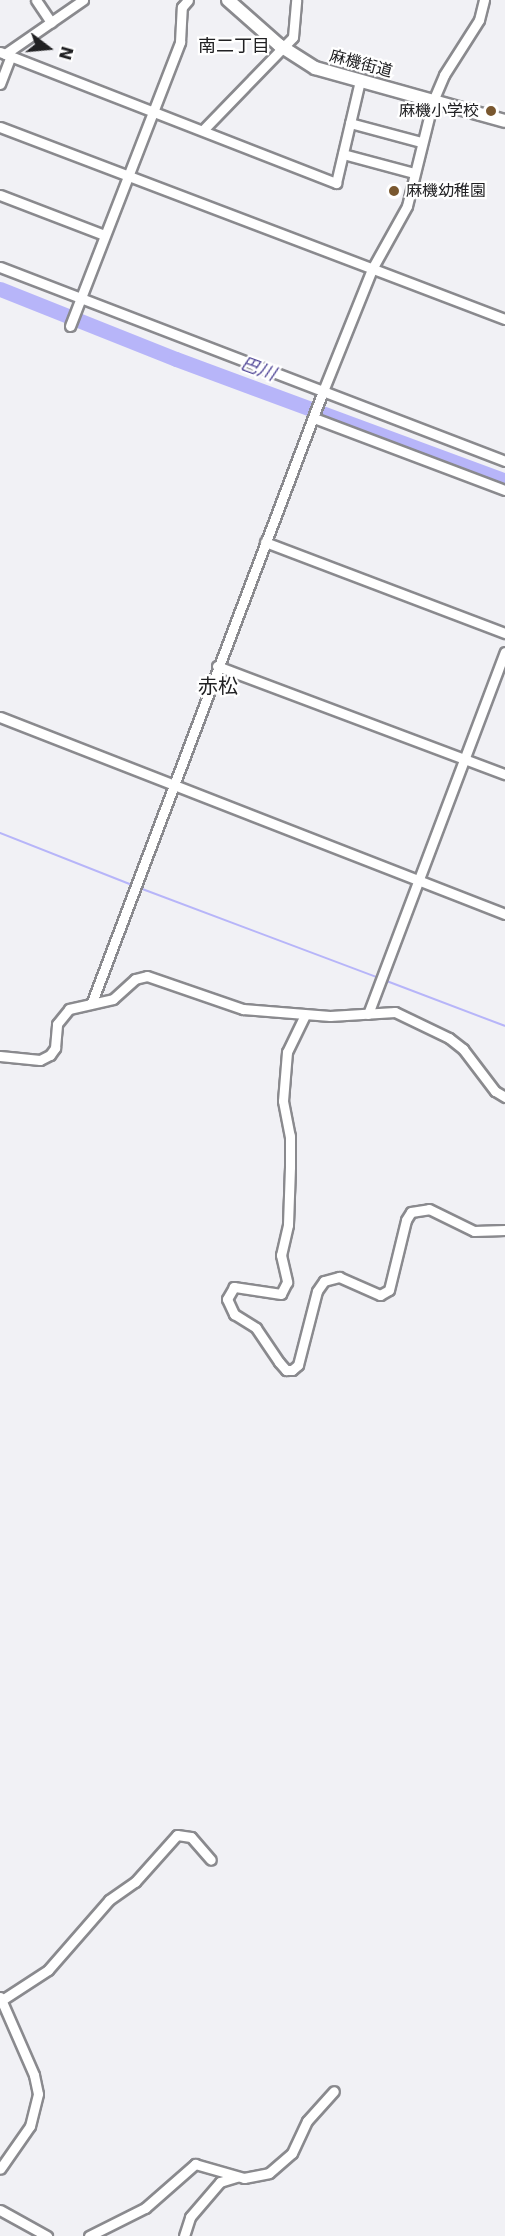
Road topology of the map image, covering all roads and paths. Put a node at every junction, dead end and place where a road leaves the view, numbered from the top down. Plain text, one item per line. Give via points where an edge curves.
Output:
1 (36, 0) edge
2 (83, 0) edge
3 (188, 0) edge
4 (228, 0) edge
5 (296, 0) edge
6 (484, 0) edge
7 (51, 22) junction
8 (284, 49) junction
9 (6, 54) edge
10 (360, 81) junction
11 (0, 84) edge
12 (433, 101) junction
13 (152, 110) junction
14 (505, 121) edge
15 (350, 123) junction
16 (0, 127) edge
17 (203, 130) junction
18 (421, 142) junction
19 (343, 154) junction
20 (414, 173) junction
21 (127, 176) junction
22 (0, 195) edge
23 (104, 235) junction
24 (0, 267) edge
25 (372, 269) junction
26 (80, 298) junction
27 (505, 320) edge
28 (70, 326) dead end
29 (323, 391) junction
30 (314, 418) junction
31 (505, 461) edge
32 (505, 490) edge
33 (265, 542) junction
34 (505, 633) edge
35 (505, 652) edge
36 (217, 666) junction
37 (0, 717) edge
38 (465, 759) junction
39 (505, 774) edge
40 (171, 785) junction
41 (418, 881) junction
42 (505, 914) edge
43 (92, 1002) junction
44 (368, 1014) junction
45 (305, 1015) junction
46 (0, 1056) edge
47 (505, 1096) edge
48 (505, 1230) edge
49 (211, 1860) dead end
50 (1, 1998) edge
51 (334, 2091) dead end
52 (0, 2169) edge
53 (236, 2177) junction
54 (0, 2210) edge
55 (47, 2236) edge
56 (89, 2236) edge
57 (184, 2236) edge

1 - 7 street
2 - 7 street
3 - 13 street via 182,7 180,42
4 - 8 main road, 麻機街道
5 - 8 street via 292,37
6 - 12 street via 479,20 444,75
7 - 9 street
8 - 10 main road, 麻機街道 via 315,68
8 - 17 street
9 - 11 street
9 - 13 street
10 - 12 main road, 麻機街道
10 - 15 street
12 - 14 main road, 麻機街道
12 - 18 street
13 - 17 street
13 - 21 street
15 - 18 street
15 - 19 street
16 - 21 street
17 - 19 street via 336,183
18 - 20 street
19 - 20 street
20 - 25 street via 406,206
21 - 23 street
21 - 25 street
22 - 23 street
23 - 26 street
24 - 26 street
25 - 27 street
25 - 29 street
26 - 28 street
26 - 29 street
29 - 30 street
29 - 31 street
30 - 32 street
30 - 33 street
33 - 34 street
33 - 36 street
35 - 38 street
36 - 38 street
36 - 40 street
37 - 40 street
38 - 39 street
38 - 41 street
40 - 41 street
40 - 43 street
41 - 42 street
41 - 44 street
43 - 45 street via 113,999 135,979 147,976 243,1009
43 - 46 street via 69,1009 62,1016 50,1055 40,1060
44 - 45 street
44 - 47 street via 395,1012 449,1038 463,1049 481,1076
45 - 48 street via 287,1052 283,1101 290,1136 290,1167 288,1225 280,1255 287,1282 281,1294 234,1287 227,1299 234,1314 256,1328 286,1370 298,1365 316,1291 324,1281 339,1277 380,1295 389,1290 411,1212 429,1209 474,1231
49 - 50 street via 191,1837 177,1835 135,1882 109,1900 48,1970
50 - 52 street via 34,2075 38,2094 30,2126
51 - 53 street via 307,2121 299,2144 277,2168 257,2176
53 - 56 street via 195,2164 145,2208
53 - 57 street via 220,2182 190,2217
54 - 55 street

